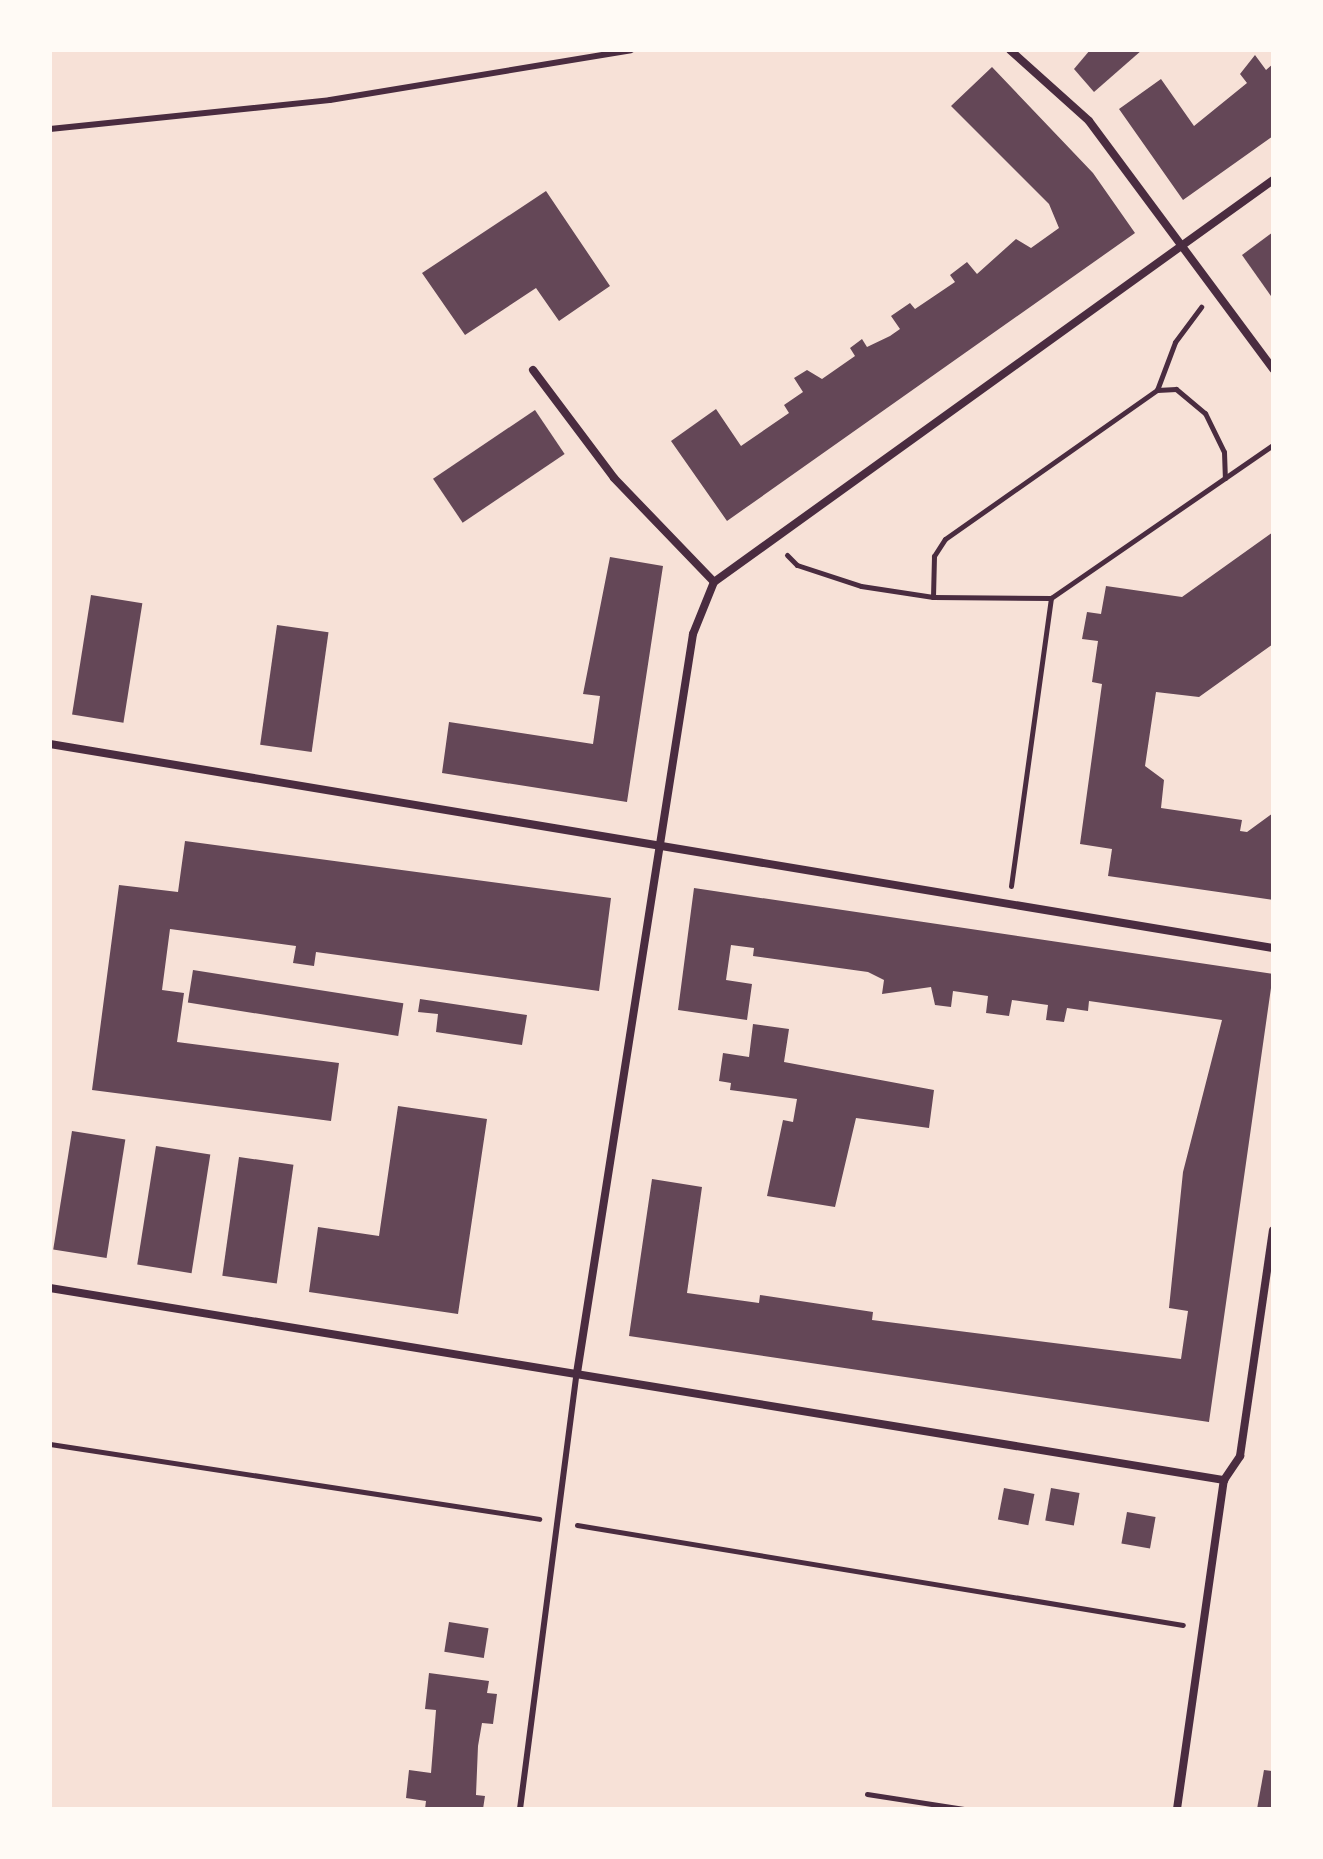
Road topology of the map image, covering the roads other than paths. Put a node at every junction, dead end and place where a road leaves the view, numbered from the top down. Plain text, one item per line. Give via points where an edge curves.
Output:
1 (631, 50) edge
2 (1010, 50) edge
3 (50, 129) edge
4 (1273, 180) edge
5 (1183, 243) junction
6 (1273, 369) edge
7 (533, 370) dead end
8 (714, 582) junction
9 (50, 744) edge
10 (663, 851) junction
11 (1273, 948) edge
12 (1273, 1230) edge
13 (50, 1288) edge
14 (577, 1373) junction
15 (1224, 1480) junction
16 (520, 1809) edge
17 (1177, 1809) edge

1 - 3 lane via 330,100
2 - 5 street via 1089,121
4 - 5 street
5 - 6 street
5 - 8 street
7 - 8 street via 614,478
8 - 10 street via 693,634
9 - 10 street
10 - 11 street via 1009,899
10 - 14 street
12 - 15 street via 1240,1456
13 - 14 street
14 - 15 street
14 - 16 lane via 553,1521
15 - 17 street

